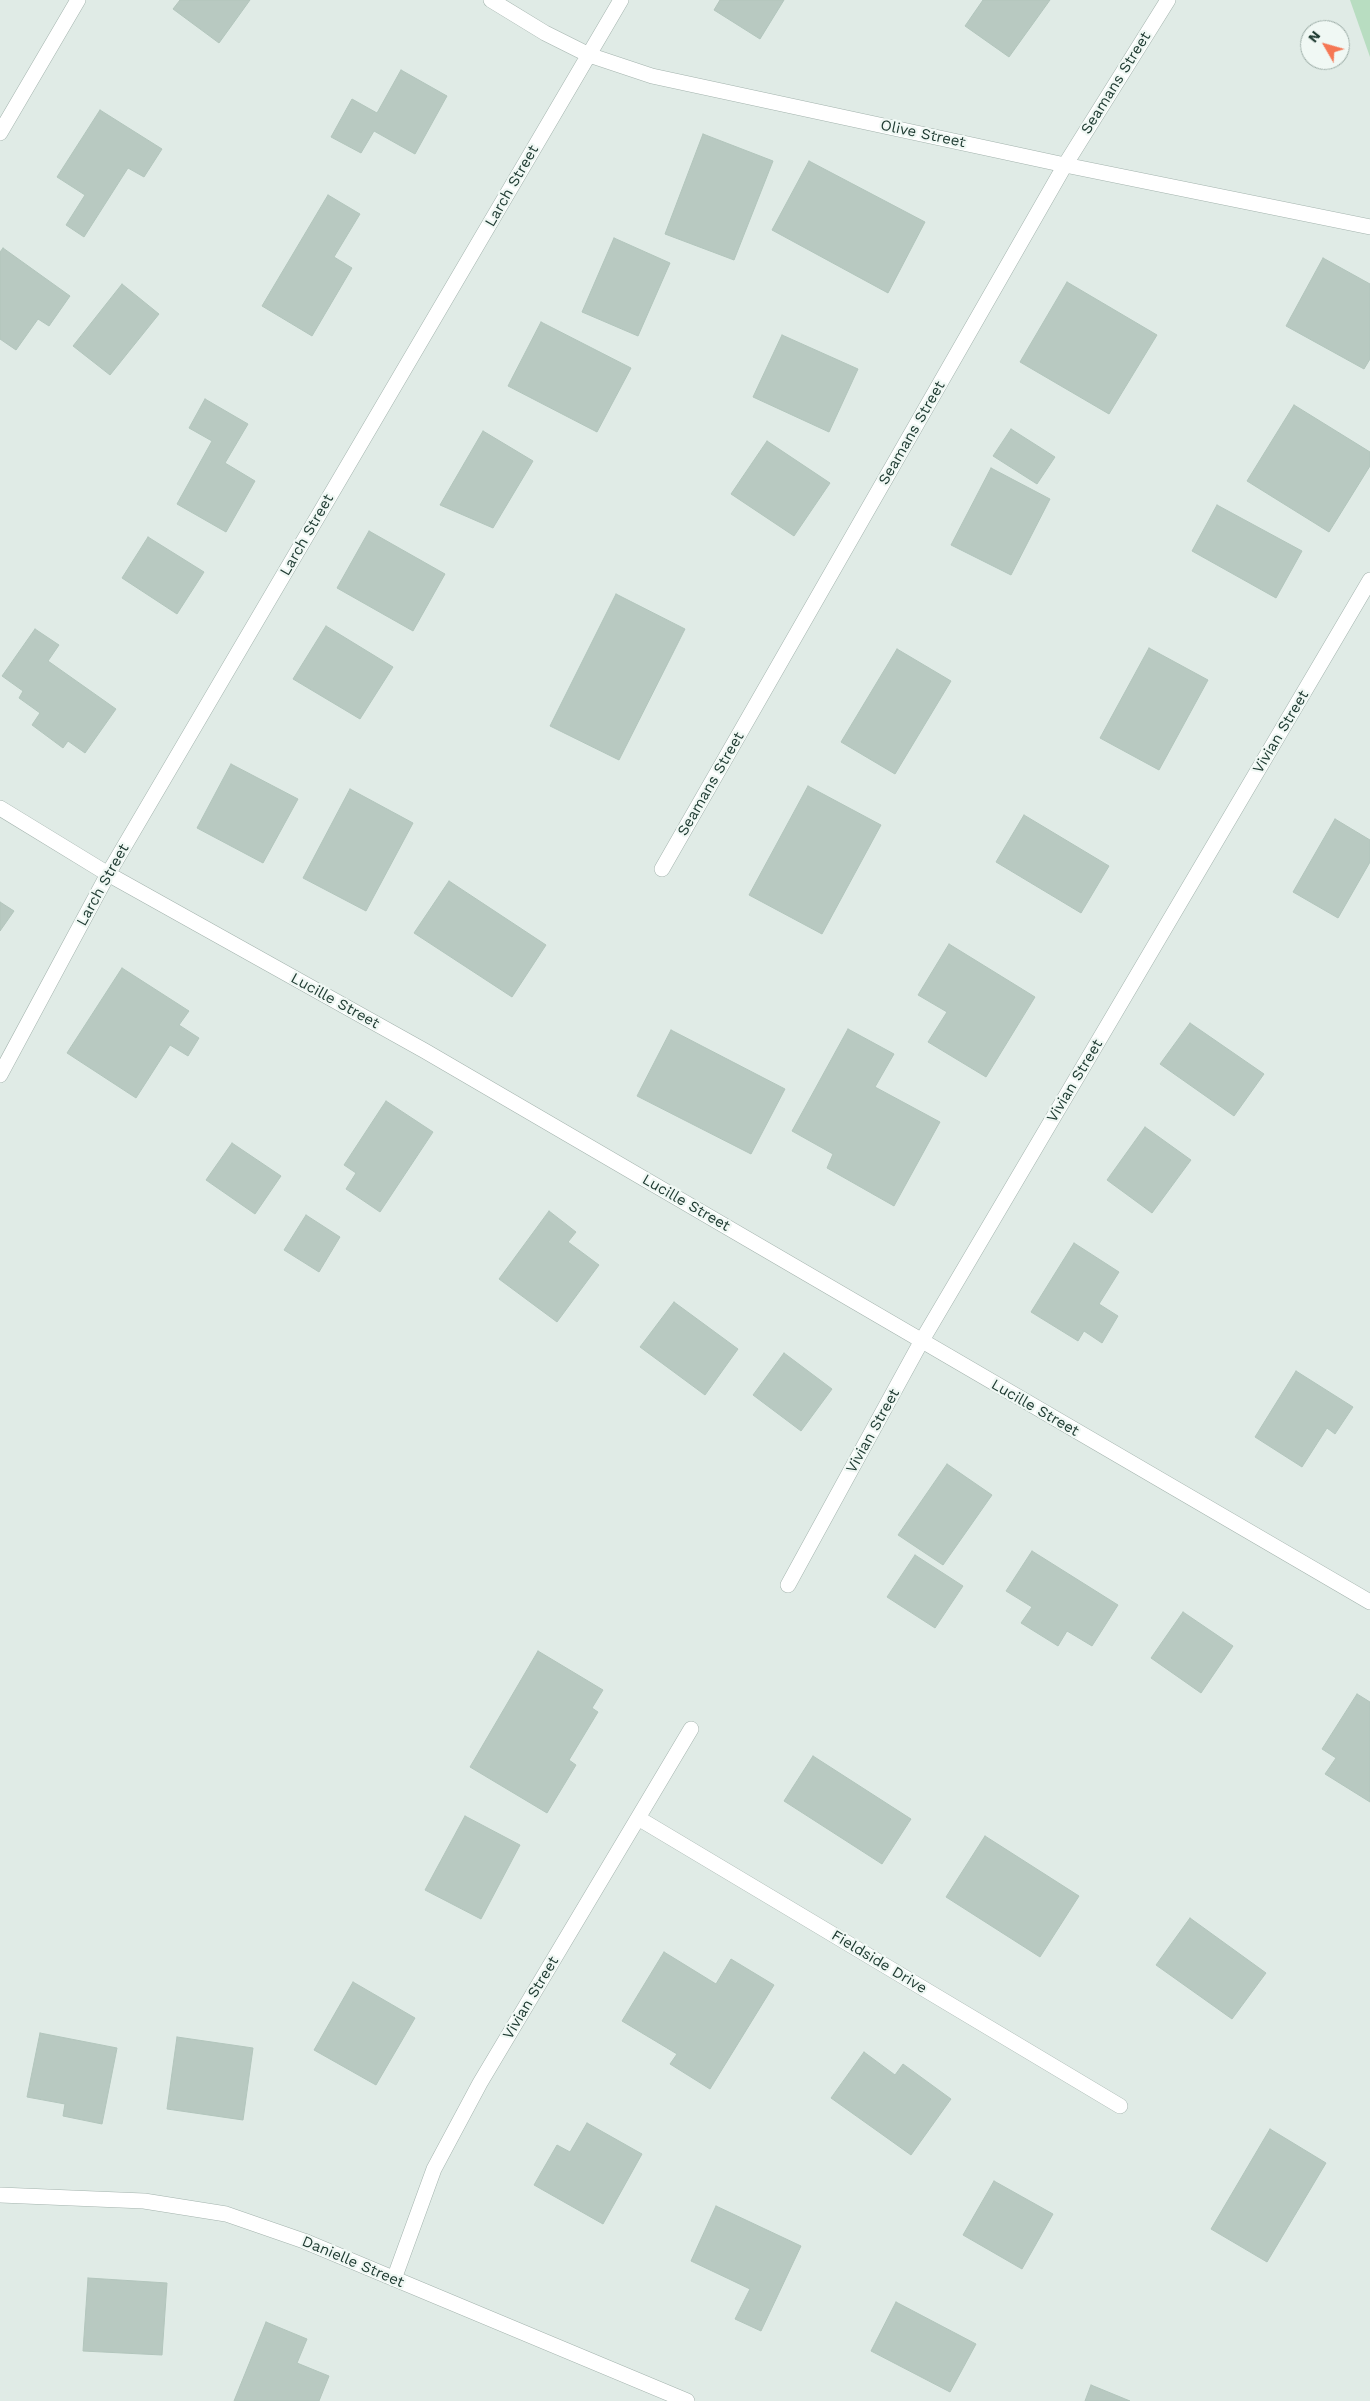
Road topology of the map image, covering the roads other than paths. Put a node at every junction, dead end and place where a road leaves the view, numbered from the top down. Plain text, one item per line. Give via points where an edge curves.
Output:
1 (78, 0) edge
2 (491, 0) edge
3 (621, 0) edge
4 (1168, 0) edge
5 (589, 55) junction
6 (0, 133) edge
7 (1065, 165) junction
8 (1370, 227) edge
9 (1370, 580) edge
10 (0, 808) edge
11 (662, 869) dead end
12 (108, 874) junction
13 (0, 1075) edge
14 (921, 1342) junction
15 (788, 1585) dead end
16 (1370, 1602) edge
17 (691, 1729) dead end
18 (638, 1818) junction
19 (1120, 2106) dead end
20 (0, 2195) edge
21 (394, 2279) junction
22 (688, 2401) edge

1 - 6 street
2 - 5 street, Olive Street
3 - 5 street, Larch Street
4 - 7 street, Seamans Street
5 - 7 street, Olive Street via 652,76
5 - 12 street, Larch Street
7 - 8 street, Olive Street
7 - 11 street, Seamans Street
9 - 14 street, Vivian Street
10 - 12 street, Lucille Street
12 - 13 street, Larch Street
12 - 14 street, Lucille Street via 425,1051
14 - 15 street, Vivian Street
14 - 16 street, Lucille Street
17 - 18 street, Vivian Street
18 - 19 street, Fieldside Drive
18 - 21 street, Vivian Street via 480,2082 434,2169
20 - 21 street, Danielle Street via 144,2201 226,2214 304,2241
21 - 22 street, Danielle Street

